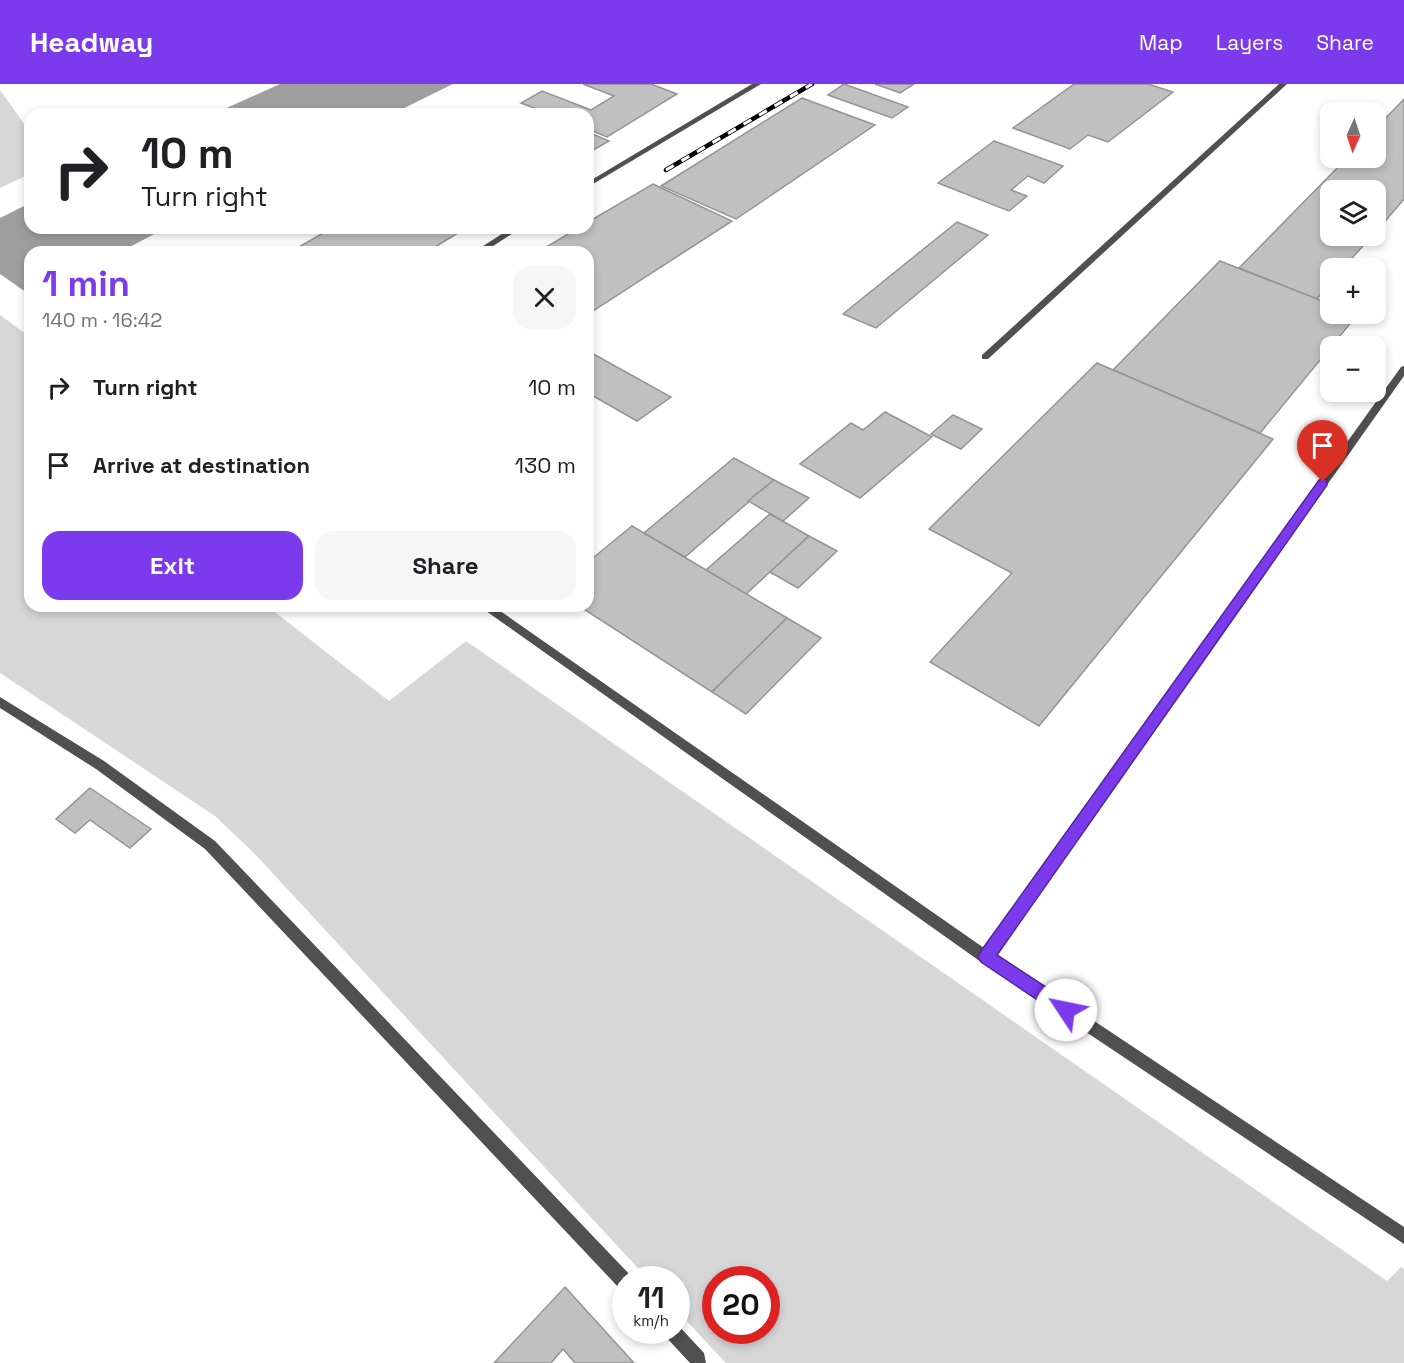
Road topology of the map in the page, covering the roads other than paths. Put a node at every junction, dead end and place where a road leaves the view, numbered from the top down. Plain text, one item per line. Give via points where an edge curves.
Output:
1 (757, 84) edge
2 (1282, 84) edge
3 (594, 181) edge
4 (507, 234) edge
5 (487, 246) dead end
6 (985, 357) dead end
7 (1404, 369) edge
8 (494, 612) edge
9 (0, 702) edge
10 (986, 957) junction
11 (1404, 1236) edge
12 (612, 1268) edge
13 (684, 1344) edge
14 (698, 1363) edge

1 - 3 street
2 - 6 street
4 - 5 street
7 - 10 street
8 - 10 street
9 - 12 street via 100,765 210,844
10 - 11 street
13 - 14 street

